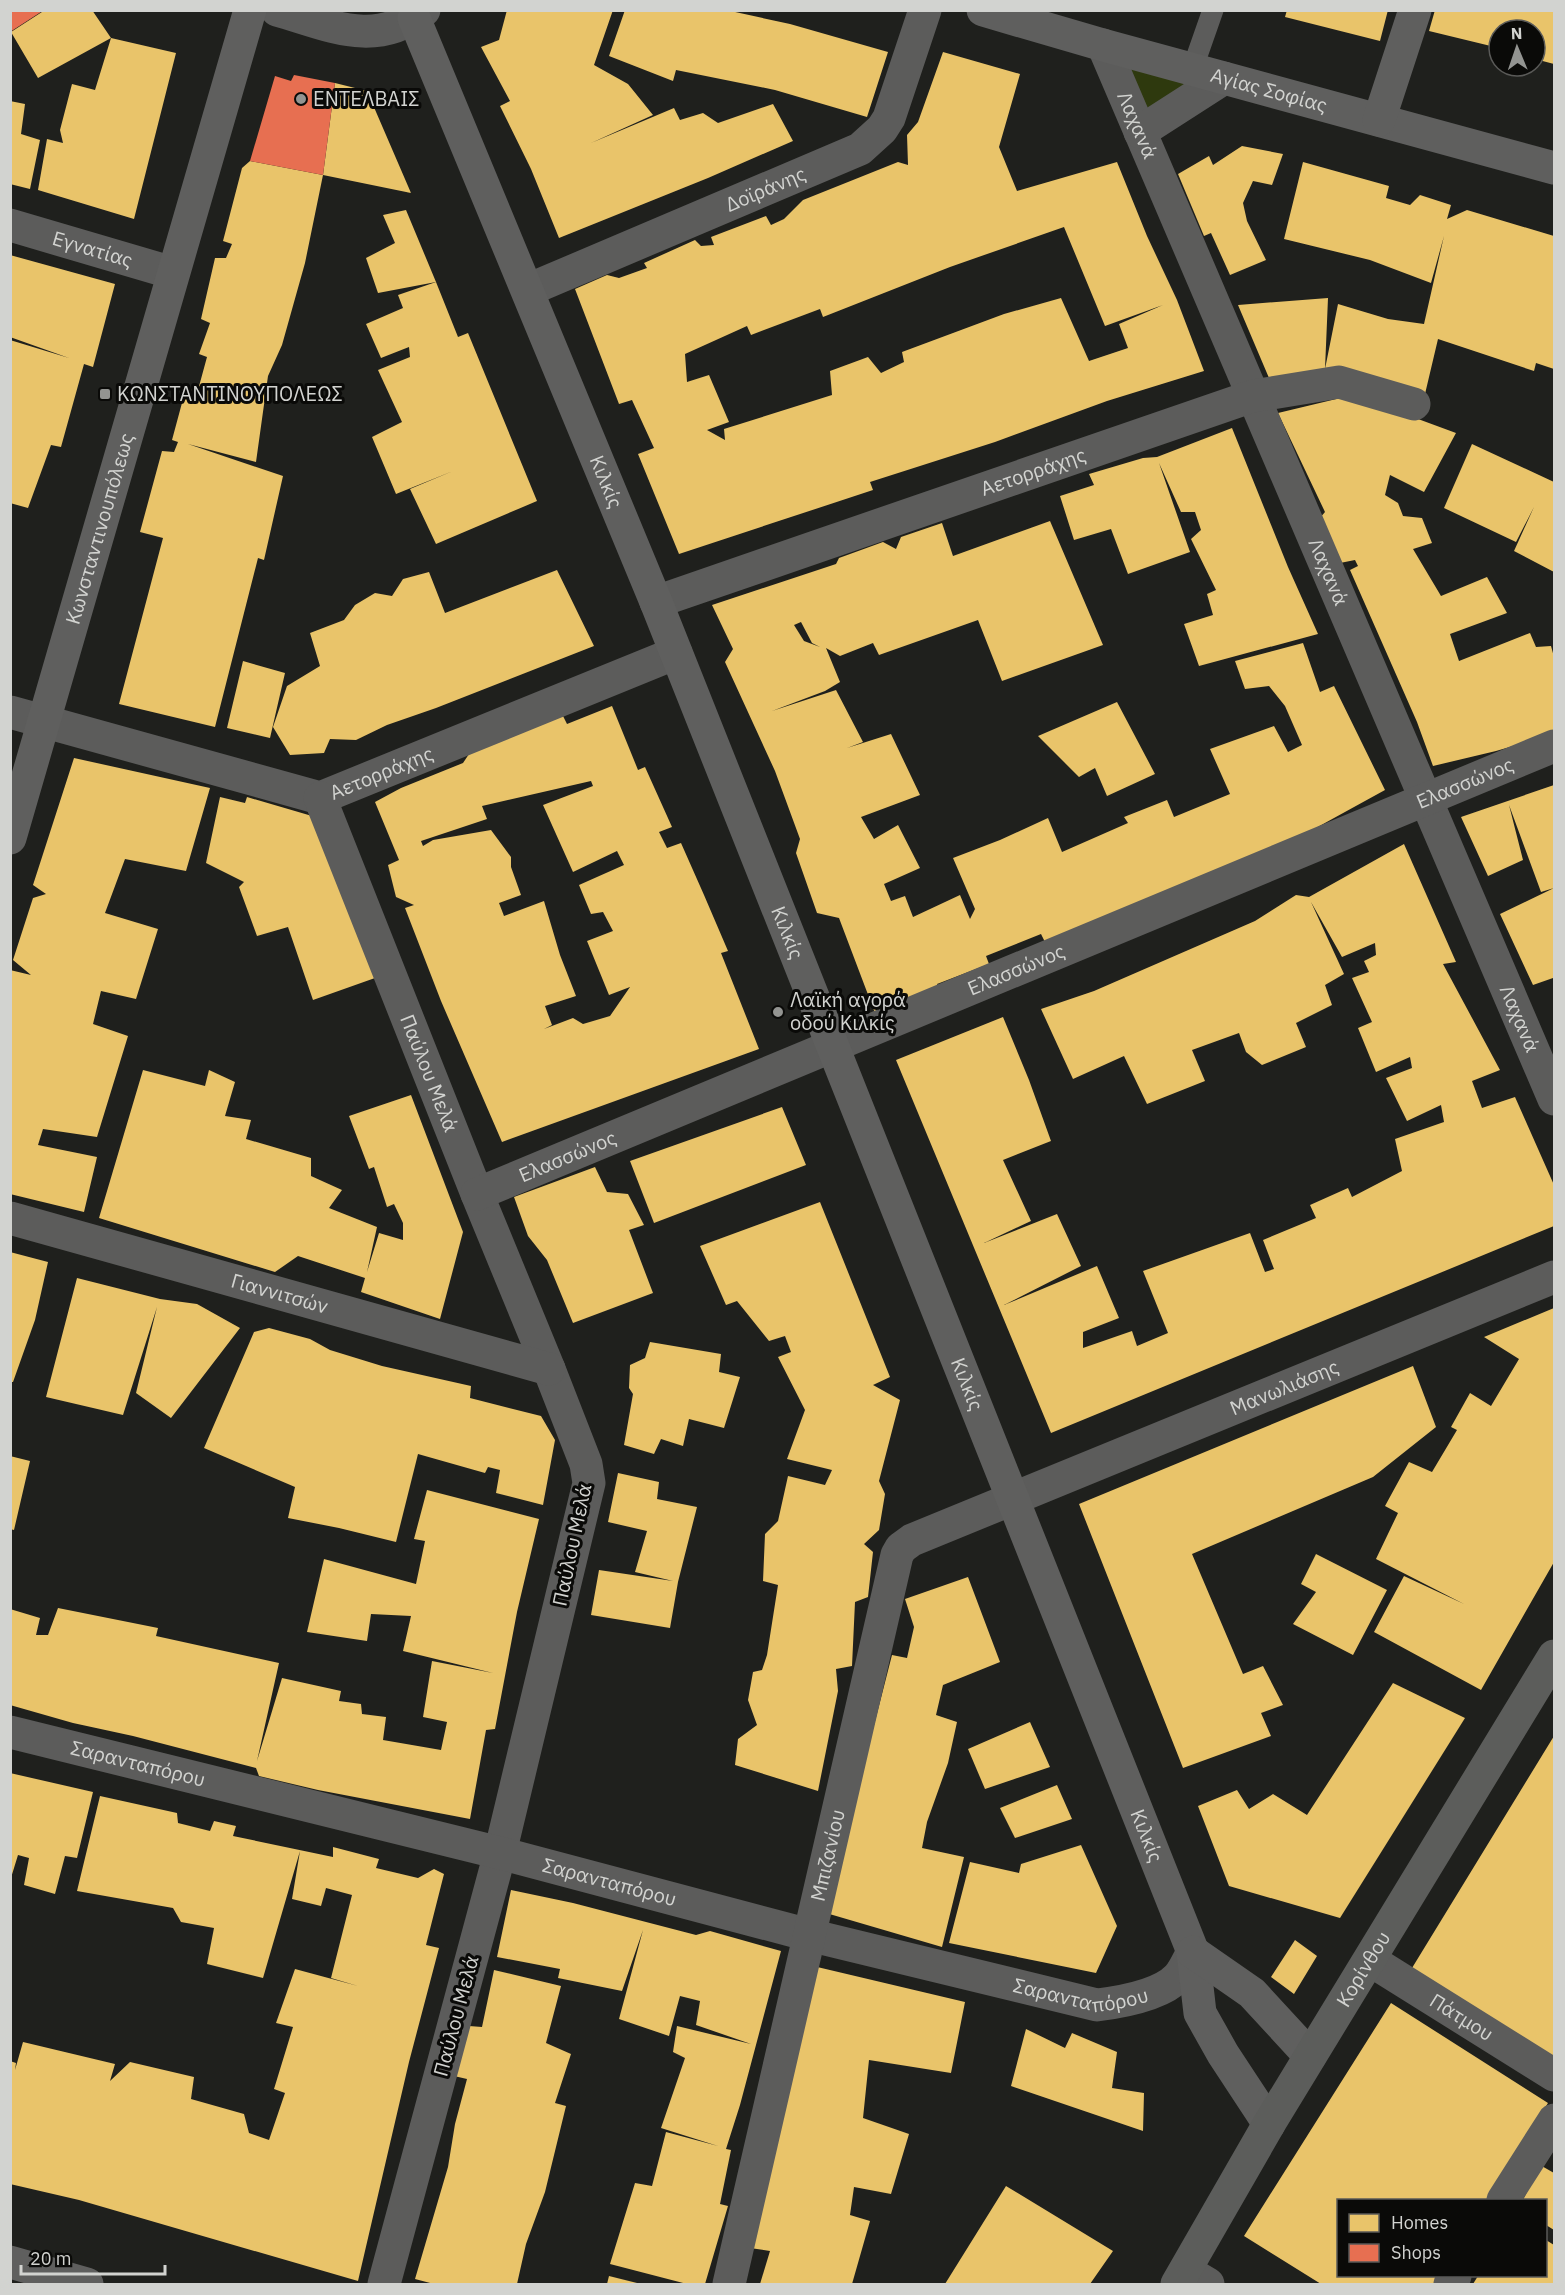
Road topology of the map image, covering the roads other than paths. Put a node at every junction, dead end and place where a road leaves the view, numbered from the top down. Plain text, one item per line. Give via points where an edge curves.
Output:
1 (250, 10) edge
2 (277, 10) edge
3 (925, 10) edge
4 (984, 10) edge
5 (1213, 10) edge
6 (1415, 10) edge
7 (419, 14) edge
8 (1102, 45) junction
9 (1192, 70) junction
10 (1224, 78) junction
11 (1379, 120) junction
12 (1140, 132) junction
13 (1554, 168) edge
14 (10, 225) edge
15 (173, 273) junction
16 (528, 290) junction
17 (1253, 396) junction
18 (1414, 404) dead end
19 (656, 602) junction
20 (676, 653) junction
21 (10, 711) edge
22 (43, 721) junction
23 (1554, 746) edge
24 (320, 798) junction
25 (1426, 799) junction
26 (10, 838) edge
27 (831, 1047) junction
28 (1554, 1099) edge
29 (477, 1194) junction
30 (10, 1218) edge
31 (1554, 1276) edge
32 (549, 1369) junction
33 (1013, 1498) junction
34 (1554, 1656) edge
35 (10, 1732) edge
36 (500, 1853) junction
37 (809, 1935) junction
38 (1193, 1952) junction
39 (1370, 1960) junction
40 (1310, 2056) junction
41 (1554, 2075) edge
42 (1554, 2120) edge
43 (1269, 2124) junction
44 (1504, 2199) edge
45 (10, 2262) edge
46 (1190, 2280) edge
47 (87, 2284) edge
48 (384, 2284) edge
49 (729, 2284) edge

1 - 15 street, Κωνσταντινουπόλεως
2 - 7 street via 355,32 387,30
3 - 16 street, Δοϊράνης via 892,111 882,129 860,149
4 - 8 street, Αγίας Σοφίας
5 - 9 lane
6 - 11 street
7 - 16 street, Κιλκίς
8 - 9 street, Αγίας Σοφίας
8 - 12 street, Λαχανά
9 - 10 street, Αγίας Σοφίας
10 - 11 street, Αγίας Σοφίας
10 - 12 street
11 - 13 street, Αγίας Σοφίας
12 - 17 street, Λαχανά
14 - 15 street, Εγνατίας
15 - 22 street, Κωνσταντινουπόλεως
16 - 19 street, Κιλκίς
17 - 18 street, Αετορράχης via 1339,382
17 - 19 street, Αετορράχης
17 - 25 street, Λαχανά
19 - 20 street, Κιλκίς
20 - 24 street, Αετορράχης
20 - 27 street, Κιλκίς
21 - 22 street, Αετορράχης
22 - 24 street, Αετορράχης
22 - 26 street, Κωνσταντινουπόλεως
23 - 25 street, Ελασσώνος
24 - 29 street, Παύλου Μελά
25 - 27 street, Ελασσώνος
25 - 28 street, Λαχανά
27 - 29 street, Ελασσώνος
27 - 33 street, Κιλκίς
29 - 32 street, Παύλου Μελά
30 - 32 street, Γιαννιτσών
31 - 33 street, Μανωλιάσης
32 - 36 street, Παύλου Μελά via 586,1464 589,1482
33 - 37 street, Μπιζανίου via 912,1540 898,1551
33 - 38 street, Κιλκίς
34 - 39 main road, Κορίνθου
35 - 36 street, Σαρανταπόρου
36 - 37 street, Σαρανταπόρου
36 - 48 street, Παύλου Μελά
37 - 38 street, Σαρανταπόρου via 1097,2005 1125,2002 1167,1986 1179,1977
37 - 49 street, Μπιζανίου
38 - 40 street via 1252,1993
38 - 43 street, Κιλκίς via 1200,2013
39 - 40 main road, Κορίνθου
39 - 41 street, Πάτμου
40 - 43 main road, Κορίνθου
42 - 44 street
43 - 46 main road, Κορίνθου
45 - 47 street

